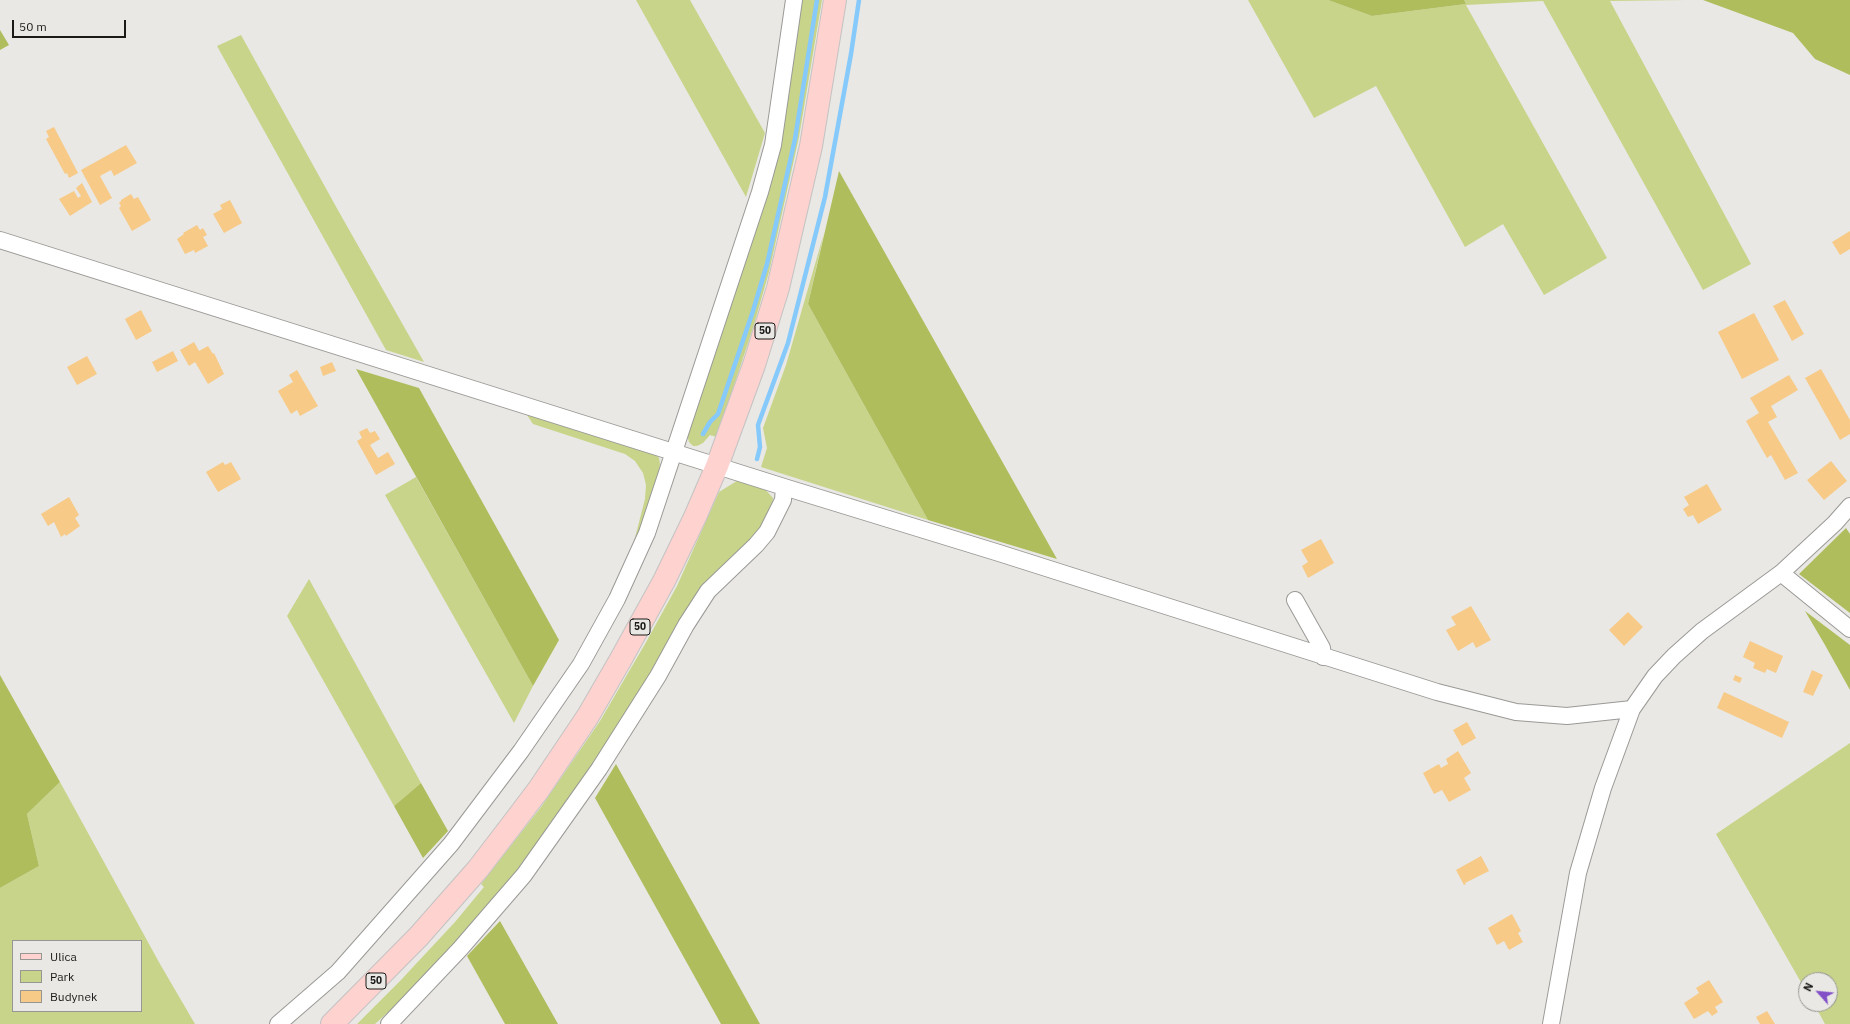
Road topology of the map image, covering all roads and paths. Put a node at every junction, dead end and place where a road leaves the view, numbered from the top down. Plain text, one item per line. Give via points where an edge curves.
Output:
1 (794, 0) edge
2 (835, 0) edge
3 (0, 240) edge
4 (674, 452) junction
5 (717, 466) junction
6 (784, 487) junction
7 (1850, 506) edge
8 (1781, 573) junction
9 (1295, 600) dead end
10 (1850, 629) edge
11 (1323, 657) junction
12 (1632, 709) junction
13 (278, 1024) edge
14 (332, 1024) edge
15 (389, 1024) edge
16 (1551, 1024) edge

1 - 4 street via 773,145 760,192
2 - 5 main road, 50 via 811,146 781,274 754,365
3 - 4 street
4 - 5 street
4 - 13 street via 647,533 617,599 581,664 526,745 451,844 338,972
5 - 6 street
5 - 14 main road, 50 via 644,620 588,716 542,784 447,904
6 - 11 street
6 - 15 street via 783,500 767,532 708,591 599,769 524,874 460,949
7 - 8 street
8 - 10 street
8 - 12 street via 1685,646 1655,676
9 - 11 street via 1322,648
11 - 12 street via 1437,692 1516,712 1567,716
12 - 16 street via 1603,788 1578,873

